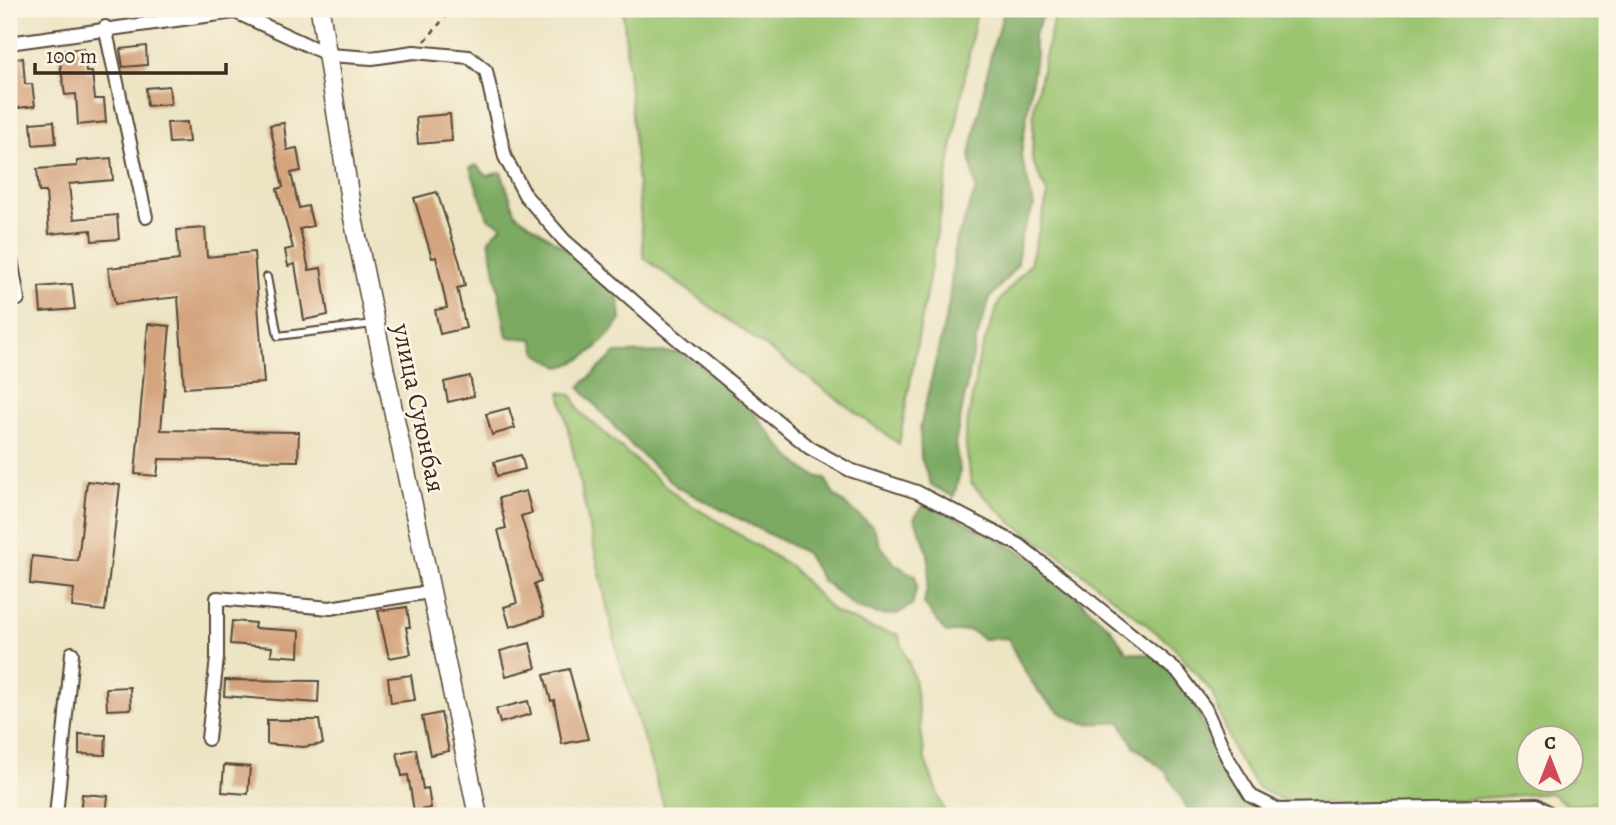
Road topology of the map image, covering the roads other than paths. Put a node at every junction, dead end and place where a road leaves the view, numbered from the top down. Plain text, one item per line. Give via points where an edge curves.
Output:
1 (320, 9) edge
2 (231, 11) edge
3 (104, 27) junction
4 (9, 43) edge
5 (329, 55) junction
6 (146, 217) dead end
7 (9, 248) edge
8 (267, 277) dead end
9 (18, 299) dead end
10 (375, 324) junction
11 (429, 592) junction
12 (72, 653) dead end
13 (208, 739) dead end
14 (56, 816) edge
15 (478, 816) edge
16 (1553, 816) edge

1 - 5 main road, улица Суюнбая
2 - 3 street
2 - 5 street
3 - 4 street
3 - 6 street
5 - 10 main road, улица Суюнбая via 350,200
5 - 16 street via 372,58 414,52 469,57 486,71 505,156 525,195 556,231 810,448 850,470 917,492 1019,545 1179,673 1205,708 1251,796 1279,810 1537,805
7 - 9 street
8 - 10 lane via 278,336
10 - 11 main road, улица Суюнбая
11 - 13 street via 330,608 217,598 217,658
11 - 15 main road, улица Суюнбая
12 - 14 street

